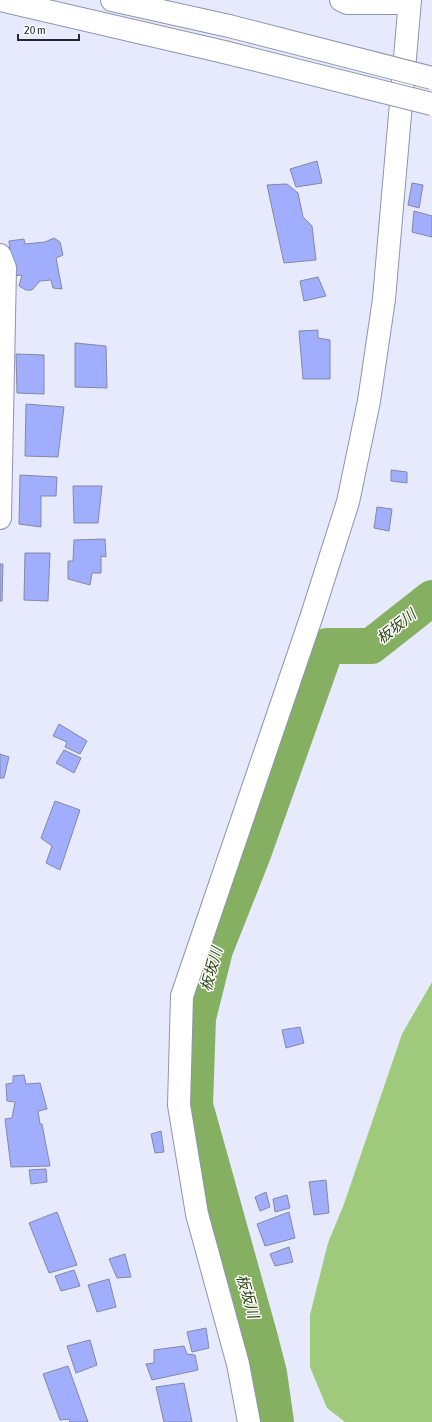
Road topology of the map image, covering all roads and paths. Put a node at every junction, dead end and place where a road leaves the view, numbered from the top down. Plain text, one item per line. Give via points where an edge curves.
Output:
1 (0, 0) edge
2 (112, 0) edge
3 (341, 0) edge
4 (410, 2) edge
5 (432, 78) edge
6 (432, 104) edge
7 (0, 255) edge
8 (1, 385) edge
9 (0, 518) edge
10 (249, 1422) edge

1 - 6 street, bridge
2 - 5 street, bridge via 229,26
3 - 4 street via 347,3
4 - 10 street via 384,299 369,401 348,502 310,623 182,996 179,1105 197,1214 238,1364
7 - 8 street via 5,268
8 - 9 street

